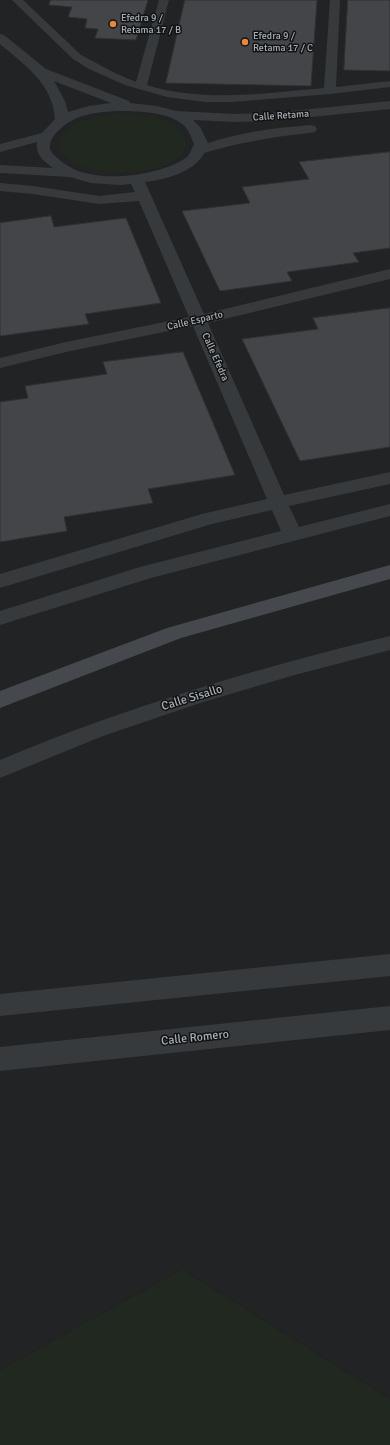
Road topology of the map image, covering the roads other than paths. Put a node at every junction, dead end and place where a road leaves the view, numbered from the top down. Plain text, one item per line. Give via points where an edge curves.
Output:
1 (17, 0) edge
2 (164, 0) edge
3 (335, 0) edge
4 (0, 38) edge
5 (41, 72) junction
6 (390, 84) edge
7 (141, 86) junction
8 (330, 91) junction
9 (390, 105) edge
10 (132, 107) junction
11 (172, 114) junction
12 (62, 121) junction
13 (320, 128) dead end
14 (46, 136) junction
15 (0, 148) edge
16 (200, 150) junction
17 (0, 168) edge
18 (71, 173) junction
19 (137, 180) junction
20 (0, 187) edge
21 (144, 196) junction
22 (390, 274) edge
23 (198, 320) junction
24 (0, 363) edge
25 (390, 478) edge
26 (278, 502) junction
27 (390, 510) edge
28 (292, 534) junction
29 (390, 572) edge
30 (0, 581) edge
31 (0, 618) edge
32 (390, 643) edge
33 (0, 700) edge
34 (0, 769) edge
35 (390, 965) edge
36 (0, 1005) edge
37 (390, 1018) edge
38 (0, 1059) edge

1 - 7 lane via 77,57 103,72
2 - 7 lane
3 - 8 lane
4 - 5 street
5 - 10 street
5 - 12 street via 59,101
6 - 8 lane
7 - 8 lane via 184,96 224,99
9 - 11 street, Calle Retama via 272,117 234,118
10 - 11 street
10 - 12 street via 87,111
11 - 16 street via 184,120 199,134
12 - 14 street
13 - 16 street, Calle Retama via 244,137
14 - 15 street
14 - 18 street via 45,152 59,167
16 - 19 street via 184,166 171,172
17 - 18 street
18 - 19 street via 102,180
19 - 21 street, Calle Efedra
20 - 21 street via 99,200
21 - 23 street, Calle Efedra
22 - 23 street, Calle Esparto
23 - 24 street, Calle Esparto
23 - 26 street, Calle Efedra
25 - 26 street
26 - 28 street, Calle Efedra
26 - 30 street via 209,518
27 - 28 street
28 - 31 street via 147,572
29 - 33 street via 174,633
32 - 34 street, Calle Sisallo via 301,664 169,704 41,751
35 - 36 street
37 - 38 street, Calle Romero

